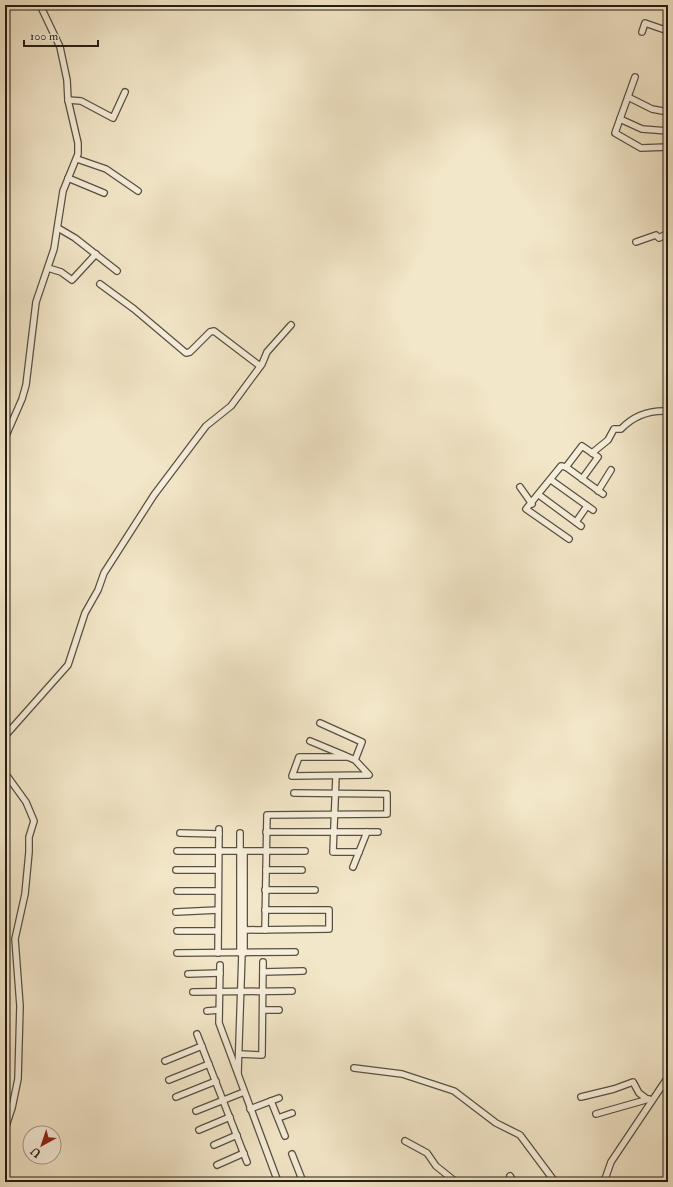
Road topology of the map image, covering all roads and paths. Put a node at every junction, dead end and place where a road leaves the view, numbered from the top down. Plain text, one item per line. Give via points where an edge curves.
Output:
1 (40, 5) edge
2 (668, 31) edge
3 (642, 32) dead end
4 (635, 77) dead end
5 (125, 92) dead end
6 (628, 97) junction
7 (68, 100) junction
8 (668, 112) edge
9 (620, 119) junction
10 (668, 131) edge
11 (668, 147) edge
12 (77, 158) junction
13 (68, 178) junction
14 (138, 191) dead end
15 (104, 193) dead end
16 (58, 228) junction
17 (668, 233) edge
18 (636, 242) dead end
19 (96, 254) junction
20 (48, 268) junction
21 (117, 271) dead end
22 (100, 284) dead end
23 (291, 325) dead end
24 (260, 366) junction
25 (668, 411) edge
26 (5, 438) edge
27 (592, 453) junction
28 (566, 467) junction
29 (611, 470) dead end
30 (582, 479) junction
31 (551, 480) junction
32 (520, 487) dead end
33 (539, 495) junction
34 (532, 504) junction
35 (587, 506) junction
36 (593, 510) dead end
37 (576, 522) junction
38 (582, 526) dead end
39 (569, 539) dead end
40 (320, 723) dead end
41 (5, 736) edge
42 (310, 741) dead end
43 (348, 757) junction
44 (355, 760) junction
45 (5, 773) edge
46 (336, 776) junction
47 (294, 793) dead end
48 (336, 793) junction
49 (336, 814) junction
50 (266, 832) junction
51 (334, 832) junction
52 (367, 832) junction
53 (378, 832) dead end
54 (180, 833) dead end
55 (240, 833) dead end
56 (177, 851) dead end
57 (266, 851) junction
58 (305, 851) dead end
59 (218, 852) junction
60 (242, 852) junction
61 (359, 852) junction
62 (353, 867) dead end
63 (176, 870) dead end
64 (218, 870) junction
65 (266, 870) junction
66 (302, 870) dead end
67 (266, 890) junction
68 (314, 890) dead end
69 (177, 891) dead end
70 (218, 891) junction
71 (218, 910) junction
72 (265, 910) junction
73 (176, 912) dead end
74 (244, 930) junction
75 (265, 930) junction
76 (177, 931) dead end
77 (218, 931) junction
78 (295, 952) dead end
79 (177, 953) dead end
80 (218, 953) junction
81 (242, 953) junction
82 (263, 962) dead end
83 (220, 965) dead end
84 (303, 971) dead end
85 (263, 972) junction
86 (220, 973) junction
87 (188, 974) dead end
88 (263, 991) junction
89 (292, 991) dead end
90 (193, 992) dead end
91 (220, 992) junction
92 (241, 992) junction
93 (219, 1010) junction
94 (262, 1010) junction
95 (279, 1010) dead end
96 (208, 1011) dead end
97 (197, 1034) dead end
98 (202, 1046) junction
99 (239, 1054) junction
100 (165, 1061) dead end
101 (209, 1064) junction
102 (354, 1068) dead end
103 (238, 1077) junction
104 (668, 1077) edge
105 (169, 1080) dead end
106 (216, 1082) junction
107 (244, 1092) junction
108 (176, 1097) dead end
109 (581, 1097) dead end
110 (279, 1098) dead end
111 (650, 1099) junction
112 (223, 1100) junction
113 (271, 1101) junction
114 (250, 1109) junction
115 (196, 1111) dead end
116 (292, 1113) dead end
117 (596, 1114) dead end
118 (230, 1117) junction
119 (278, 1118) junction
120 (5, 1129) edge
121 (200, 1130) dead end
122 (237, 1135) junction
123 (285, 1136) dead end
124 (405, 1141) dead end
125 (214, 1145) dead end
126 (244, 1153) junction
127 (292, 1154) dead end
128 (247, 1162) dead end
129 (217, 1165) dead end
130 (510, 1176) dead end
131 (278, 1182) edge
132 (303, 1182) edge
133 (456, 1182) edge
134 (514, 1182) edge
135 (555, 1182) edge
136 (604, 1182) edge

1 - 7 street via 60,47
2 - 3 street via 645,23
4 - 6 street
5 - 7 street via 113,118 81,101
6 - 8 street via 652,109
6 - 9 street
7 - 12 street via 78,143
9 - 10 street via 642,129
9 - 11 street via 615,133 635,146 646,149
12 - 13 street
12 - 14 street via 106,169
13 - 15 street
13 - 16 street via 63,191
16 - 19 street
16 - 20 street
17 - 18 street via 659,238 656,235
19 - 20 street via 72,280 61,272
19 - 21 street
20 - 26 street via 36,302 26,385
22 - 24 street via 186,353 214,331
23 - 24 street via 267,352
24 - 41 street via 230,407 216,416 202,432 154,495 104,573 85,613 68,665
25 - 27 street via 653,410 629,420 621,429 614,429 608,440
27 - 28 street via 582,446
27 - 30 street via 598,457
28 - 30 street
28 - 31 street via 561,466
29 - 30 street via 600,492
31 - 33 street
31 - 35 street
32 - 34 street
33 - 34 street
33 - 37 street
34 - 39 street via 526,509
35 - 36 street
35 - 37 street
37 - 38 street
40 - 44 street via 362,742
42 - 43 street
43 - 44 street
43 - 46 street via 299,757 292,776
44 - 46 street via 369,775
45 - 120 street via 26,802 34,821 29,837 25,894 15,939 20,1006 18,1079
46 - 48 street
47 - 48 street
48 - 49 street
48 - 49 street via 387,794 387,814
49 - 50 street via 267,814
49 - 51 street
50 - 51 street
50 - 57 street
51 - 52 street
51 - 61 street via 333,852
52 - 53 street
52 - 61 street
54 - 59 street via 219,832
55 - 60 street
56 - 59 street
57 - 58 street
57 - 60 street
57 - 65 street
59 - 60 street
59 - 64 street
60 - 74 street
60 - 81 street
61 - 62 street
63 - 64 street
64 - 70 street
65 - 66 street
65 - 67 street
67 - 68 street
67 - 72 street
69 - 70 street
70 - 71 street
71 - 73 street
71 - 77 street
72 - 75 street
72 - 75 street via 329,910 329,929
74 - 75 street
74 - 81 street
76 - 77 street
77 - 80 street
78 - 81 street
79 - 80 street
80 - 81 street
81 - 92 street
82 - 85 street
83 - 86 street
84 - 85 street
85 - 88 street
86 - 87 street
86 - 91 street
88 - 89 street
88 - 92 street
88 - 94 street
90 - 91 street
91 - 92 street
91 - 93 street
92 - 99 street
93 - 96 street
93 - 103 street via 219,1023
94 - 95 street
94 - 99 street via 262,1055
97 - 98 street
98 - 100 street
98 - 101 street
99 - 103 street
101 - 105 street
101 - 106 street
102 - 135 street via 402,1074 454,1091 496,1123 520,1135
103 - 107 street
104 - 111 street
106 - 108 street
106 - 112 street
107 - 112 street
107 - 114 street
109 - 111 street via 632,1082 639,1093
110 - 113 street
111 - 117 street
111 - 136 street via 611,1162
112 - 115 street
112 - 118 street
113 - 114 street
113 - 119 street
114 - 131 street
116 - 119 street
118 - 121 street
118 - 122 street
119 - 123 street
122 - 125 street
122 - 126 street
124 - 133 street via 427,1153 436,1166
126 - 128 street
126 - 129 street
127 - 132 street
130 - 134 street

